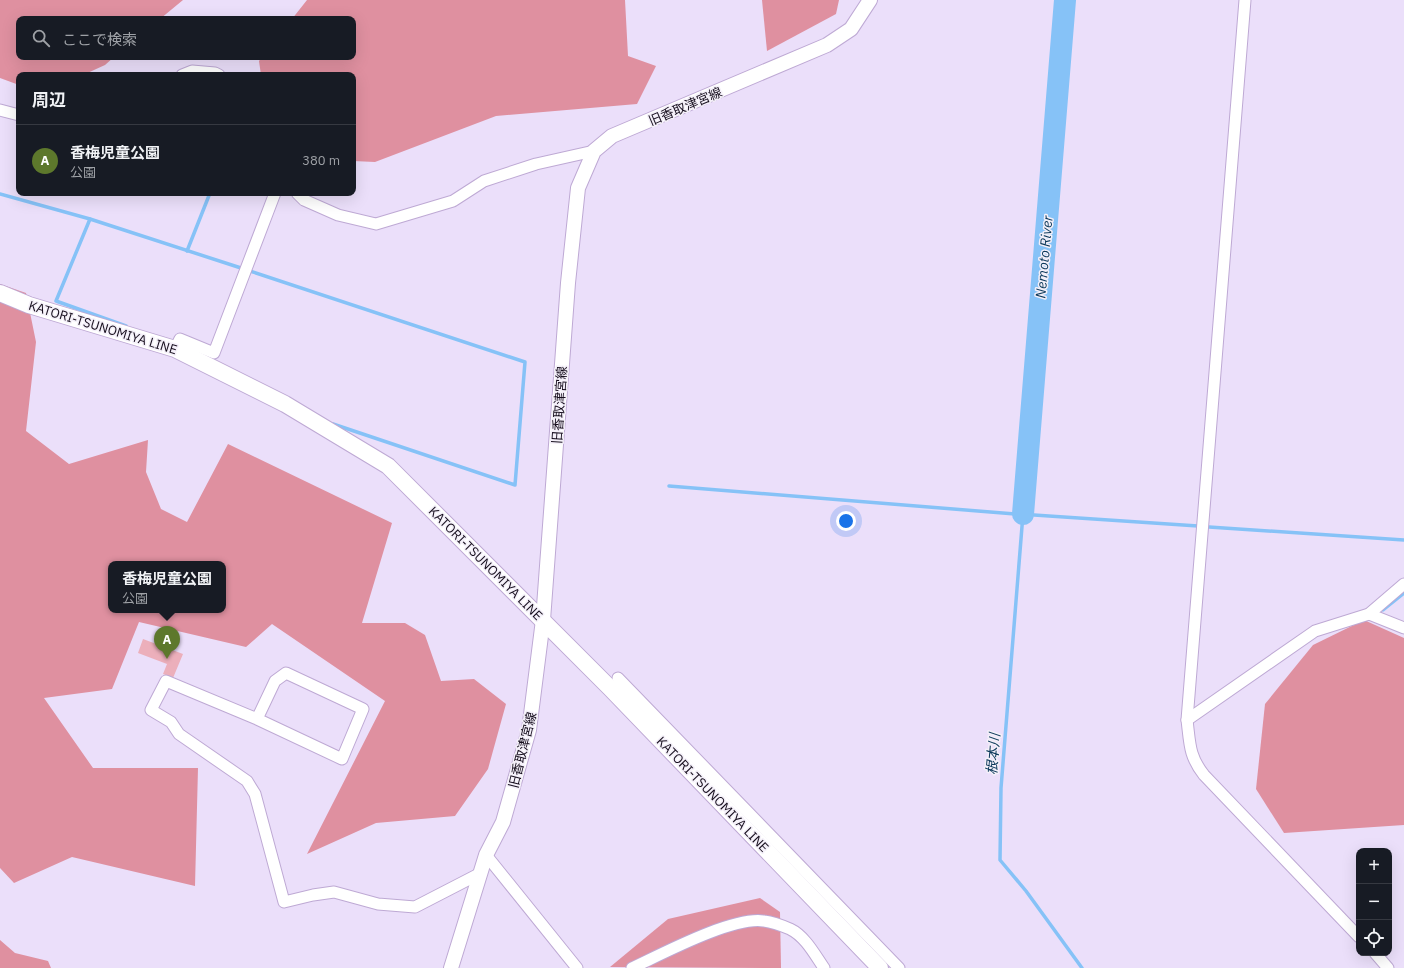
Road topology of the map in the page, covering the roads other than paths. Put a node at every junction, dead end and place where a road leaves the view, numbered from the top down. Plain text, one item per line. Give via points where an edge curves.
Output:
1 (870, 0) edge
2 (1245, 0) edge
3 (190, 72) edge
4 (204, 72) edge
5 (0, 110) edge
6 (16, 115) edge
7 (594, 151) junction
8 (274, 196) edge
9 (299, 196) edge
10 (0, 294) edge
11 (175, 349) junction
12 (1404, 584) edge
13 (1369, 614) junction
14 (543, 620) junction
15 (1404, 628) edge
16 (618, 678) dead end
17 (257, 719) junction
18 (1187, 720) junction
19 (486, 855) junction
20 (479, 874) junction
21 (1356, 934) edge
22 (1378, 956) edge
23 (451, 968) edge
24 (578, 968) edge
25 (632, 968) edge
26 (824, 968) edge
27 (880, 968) edge
28 (899, 968) edge
29 (1388, 968) edge

1 - 7 street, 旧香取津宮線 via 851,29 827,46 612,136
2 - 18 street
3 - 4 street
5 - 6 street
7 - 9 street via 536,164 491,179 453,201 376,224 338,215
7 - 14 street, 旧香取津宮線 via 578,188 568,283
8 - 11 street via 214,352 180,339
10 - 11 main road, KATORI-TSUNOMIYA LINE
11 - 14 main road, KATORI-TSUNOMIYA LINE via 285,404 388,466
12 - 13 street
13 - 15 street
13 - 18 street via 1315,631
14 - 19 street, 旧香取津宮線 via 530,730 503,822
14 - 27 main road, KATORI-TSUNOMIYA LINE
16 - 28 street
17 - 17 street via 342,759 363,709 286,672 275,680
17 - 20 street via 166,680 151,710 171,722 179,734 247,781 255,794 284,902 334,892 378,904 415,907
18 - 21 street via 1191,751 1195,763 1204,775
19 - 20 street, 旧香取津宮線
19 - 24 street
20 - 23 street, 旧香取津宮線
22 - 29 street
25 - 26 street via 707,933 764,920 791,930 808,945

